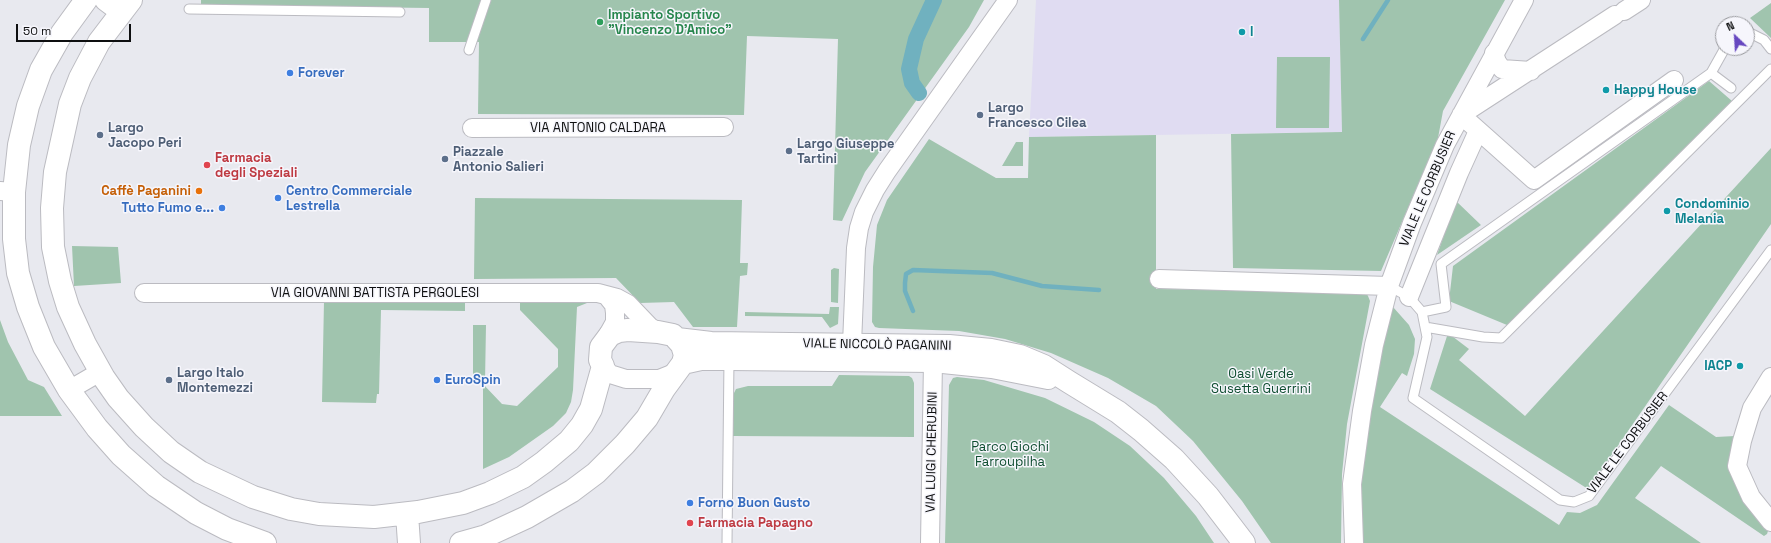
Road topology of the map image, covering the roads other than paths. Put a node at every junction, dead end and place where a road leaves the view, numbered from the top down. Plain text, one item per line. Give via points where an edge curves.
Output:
1 (86, 0) edge
2 (486, 0) edge
3 (1008, 0) edge
4 (1524, 0) edge
5 (1641, 0) edge
6 (120, 4) edge
7 (189, 9) dead end
8 (400, 12) dead end
9 (1755, 36) edge
10 (1771, 48) edge
11 (469, 50) dead end
12 (1494, 53) junction
13 (1720, 56) edge
14 (1771, 69) edge
15 (1531, 71) junction
16 (1711, 73) junction
17 (1674, 80) dead end
18 (1731, 88) dead end
19 (1460, 115) junction
20 (724, 127) dead end
21 (472, 128) dead end
22 (1478, 131) junction
23 (7, 192) edge
24 (1771, 250) edge
25 (1158, 279) dead end
26 (1389, 286) junction
27 (144, 293) dead end
28 (606, 295) junction
29 (1409, 297) junction
30 (1422, 312) junction
31 (1425, 327) junction
32 (668, 335) junction
33 (605, 340) junction
34 (852, 344) junction
35 (729, 359) junction
36 (933, 361) junction
37 (603, 366) junction
38 (679, 368) junction
39 (100, 372) junction
40 (1771, 378) edge
41 (1070, 382) junction
42 (69, 390) junction
43 (407, 514) junction
44 (1771, 522) edge
45 (486, 539) edge
46 (265, 543) edge
47 (409, 543) edge
48 (461, 543) edge
49 (727, 543) edge
50 (930, 543) edge
51 (1244, 543) edge
52 (1354, 543) edge

1 - 23 street via 62,33 38,78 28,106
2 - 11 lane
3 - 34 street via 874,190 859,228 856,248
4 - 12 street, VIALE LE CORBUSIER
5 - 15 street, VIALE LE CORBUSIER
6 - 39 street via 74,94 59,148 52,208 53,247 62,290 79,333
7 - 8 lane
9 - 10 lane
12 - 15 street via 1502,69
12 - 19 street, VIALE LE CORBUSIER
13 - 16 lane
14 - 31 lane via 1501,338
15 - 19 street, VIALE LE CORBUSIER
16 - 18 lane
16 - 30 lane via 1441,264 1446,307
17 - 22 street, VIALE LE CORBUSIER via 1534,180
19 - 22 street, VIALE LE CORBUSIER
19 - 26 street, VIALE LE CORBUSIER via 1412,223
20 - 21 street, VIA ANTONIO CALDARA
22 - 29 street, VIALE LE CORBUSIER
23 - 42 street via 21,285 44,347
24 - 31 lane, VIALE LE CORBUSIER via 1589,496 1574,502 1560,500 1413,398 1427,337
25 - 26 street
26 - 29 lane, VIALE LE CORBUSIER
26 - 52 street, VIALE LE CORBUSIER via 1374,345 1352,484
27 - 28 street, VIA GIOVANNI BATTISTA PERGOLESI
28 - 32 street, VIA GIOVANNI BATTISTA PERGOLESI via 628,304 646,324
28 - 33 street via 614,305 615,322
29 - 30 lane, VIALE LE CORBUSIER
30 - 31 lane, VIALE LE CORBUSIER
32 - 33 street, VIALE NICCOLÒ PAGANINI via 628,330 619,331
32 - 34 street, VIALE NICCOLÒ PAGANINI via 711,343
32 - 38 street via 682,345 685,354
33 - 37 street via 600,353
34 - 41 street, VIALE NICCOLÒ PAGANINI via 949,346 991,350 1020,356 1044,366
35 - 36 street, VIALE NICCOLÒ PAGANINI
35 - 38 street, VIALE NICCOLÒ PAGANINI via 701,359
35 - 49 lane
36 - 41 street, VIALE NICCOLÒ PAGANINI via 992,367
36 - 50 street, VIA LUIGI CHERUBINI
37 - 38 street, VIALE NICCOLÒ PAGANINI via 610,374 626,379 659,379
37 - 43 street via 596,396 582,425 569,441 544,462 514,482 481,497 445,508
38 - 45 street via 641,426 596,473 537,512
39 - 42 street
39 - 43 street via 130,413 171,452 200,472 236,490 274,504 319,514 362,517
40 - 44 street via 1752,408 1738,466 1751,497
41 - 51 street, VIALE NICCOLÒ PAGANINI via 1118,412 1174,459 1208,496
42 - 46 street via 111,445 156,486 205,519
43 - 47 street
45 - 48 street

